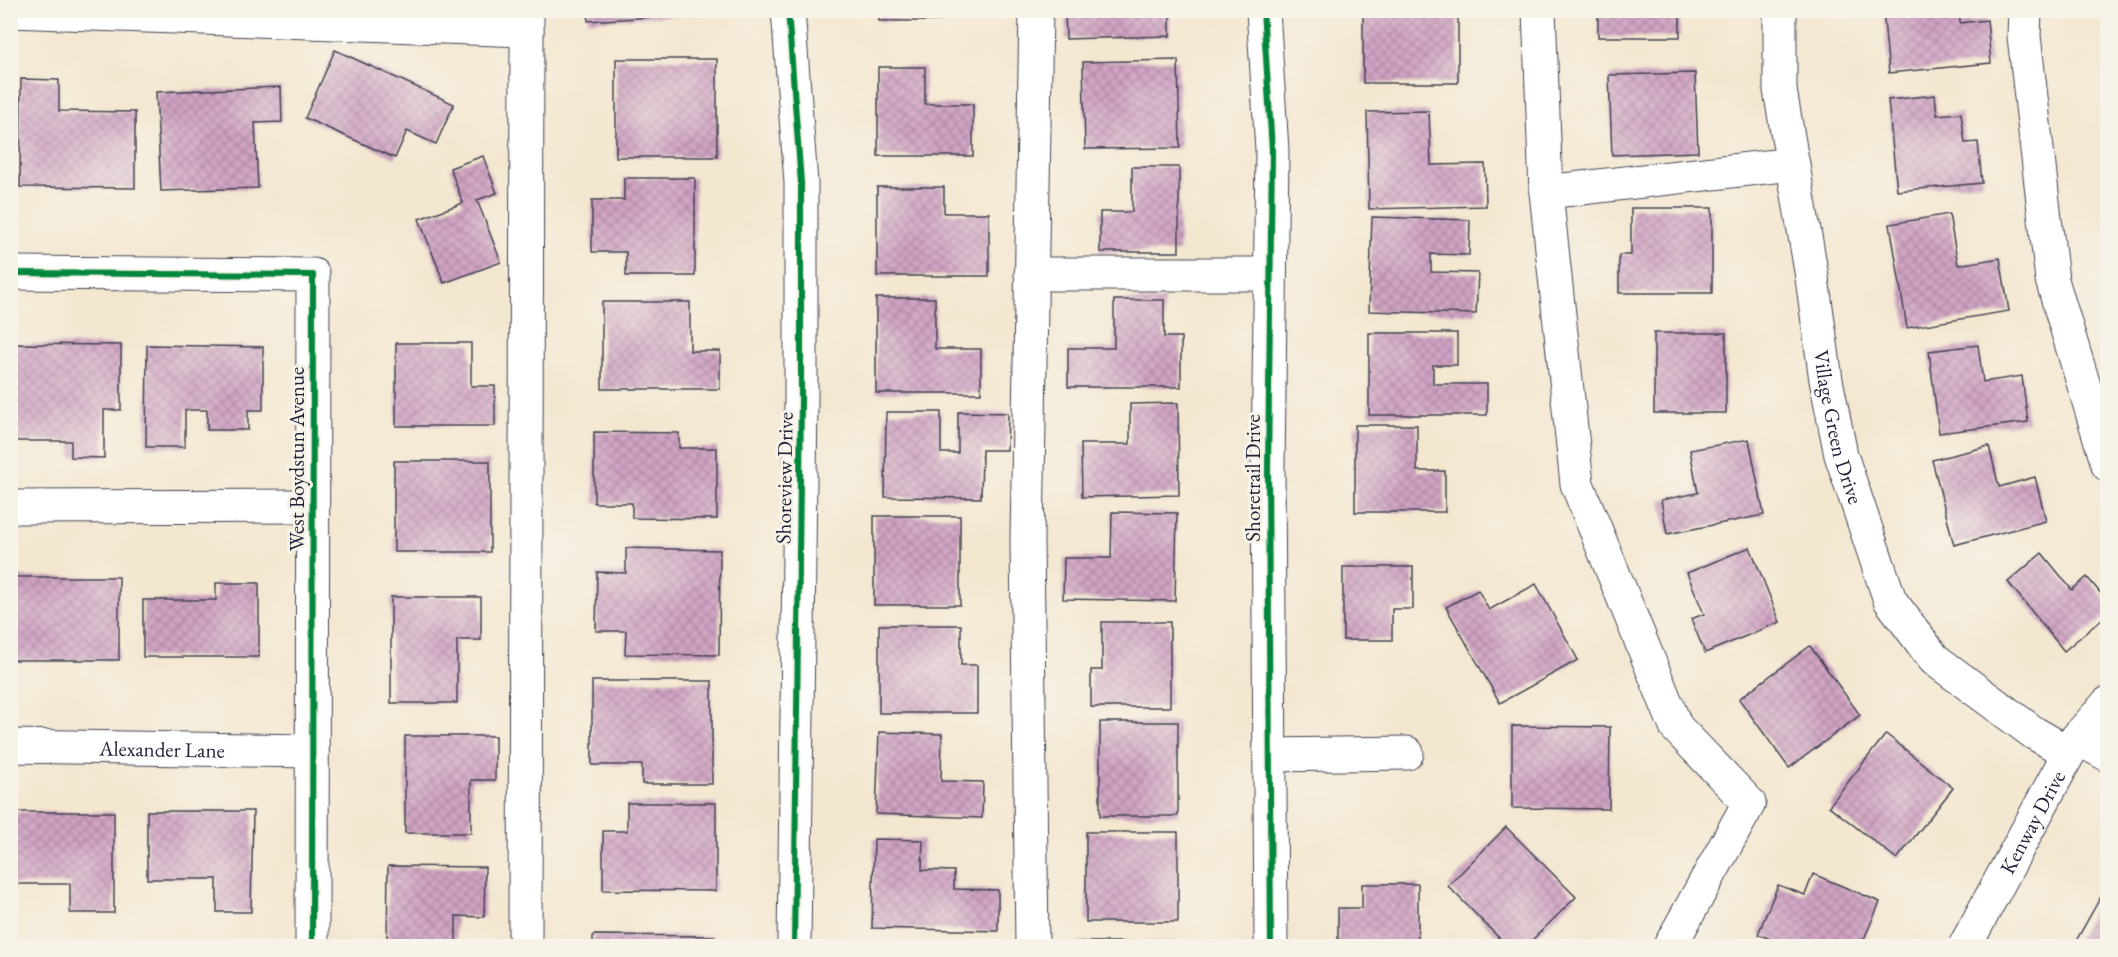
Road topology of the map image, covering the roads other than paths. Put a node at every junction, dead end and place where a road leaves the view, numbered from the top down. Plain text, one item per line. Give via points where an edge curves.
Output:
1 (788, 10) edge
2 (1036, 10) edge
3 (1263, 10) edge
4 (1539, 10) edge
5 (1780, 10) edge
6 (2025, 10) edge
7 (10, 11) edge
8 (527, 20) edge
9 (1793, 164) junction
10 (1546, 192) junction
11 (10, 273) edge
12 (1031, 274) junction
13 (1270, 274) junction
14 (2108, 465) edge
15 (312, 506) junction
16 (10, 507) edge
17 (2108, 703) edge
18 (10, 746) edge
19 (2073, 746) junction
20 (312, 751) junction
21 (1407, 753) dead end
22 (1270, 755) junction
23 (2108, 755) edge
24 (312, 946) edge
25 (525, 946) edge
26 (794, 946) edge
27 (1032, 946) edge
28 (1271, 946) edge
29 (1670, 946) edge
30 (1965, 946) edge

1 - 26 street, Shoreview Drive via 801,183
2 - 12 street
3 - 13 street, Shoretrail Drive via 1272,150
4 - 10 street
5 - 9 street, Village Green Drive via 1780,90
6 - 14 street via 2024,36 2052,280
7 - 8 street
8 - 25 street
9 - 10 street
9 - 19 street, Village Green Drive via 1841,455 1890,600 1934,659 2034,733
10 - 29 street via 1577,484 1676,727 1749,803
11 - 15 street, West Boydstun Avenue via 313,275
12 - 13 street
12 - 27 street via 1028,552
13 - 22 street, Shoretrail Drive
15 - 16 street
15 - 20 street, West Boydstun Avenue
17 - 19 street, Kenway Drive
18 - 20 street, Alexander Lane
19 - 23 street, Village Green Drive
19 - 30 street, Kenway Drive
20 - 24 street, West Boydstun Avenue
21 - 22 street
22 - 28 street, Shoretrail Drive

